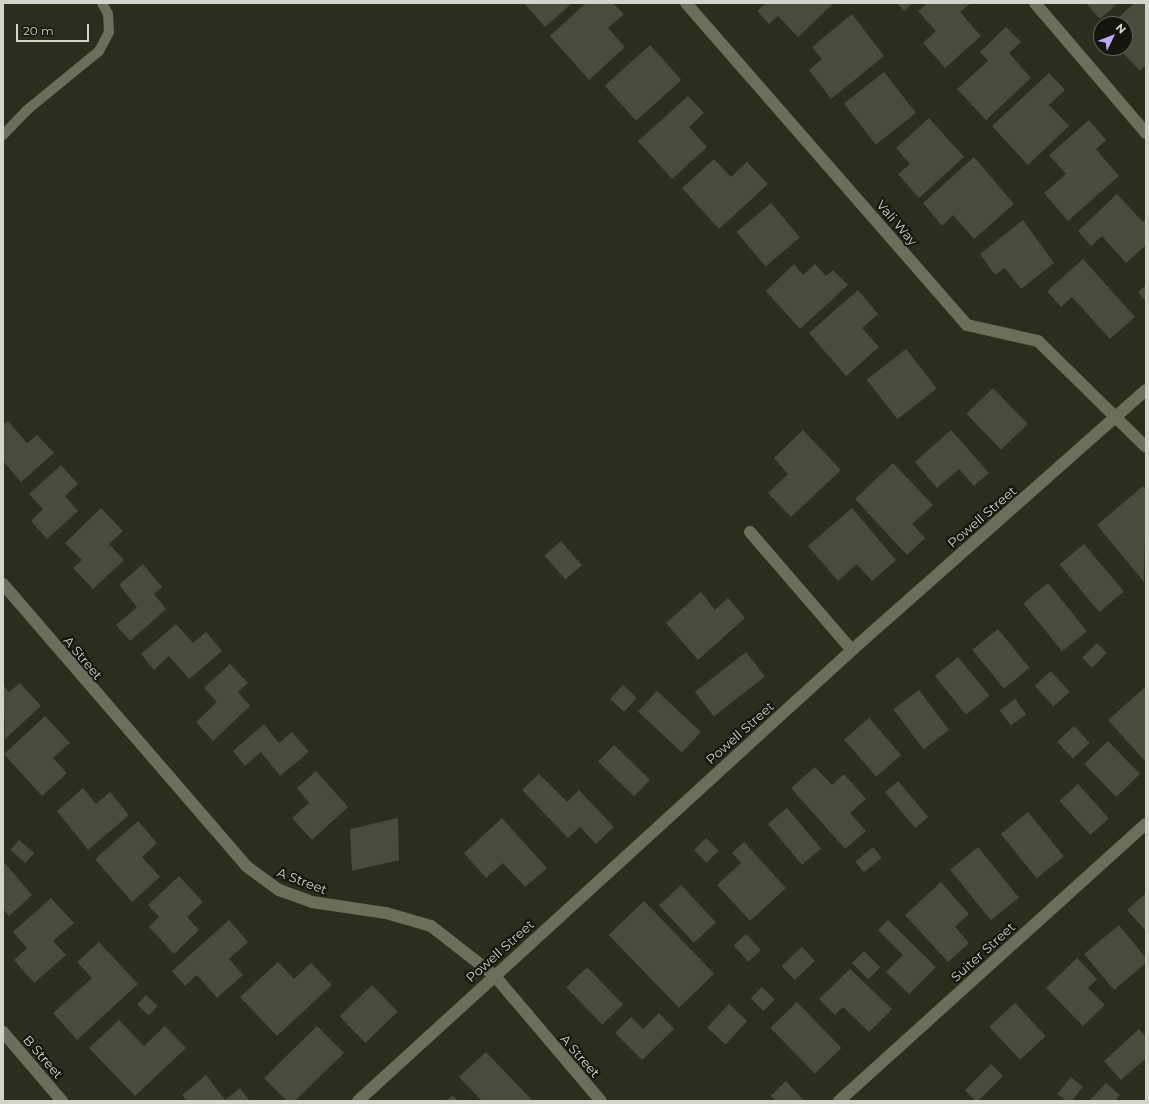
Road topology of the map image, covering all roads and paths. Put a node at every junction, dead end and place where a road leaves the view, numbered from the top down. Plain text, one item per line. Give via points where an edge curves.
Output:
1 (102, 3) edge
2 (686, 3) edge
3 (1035, 3) edge
4 (1146, 133) edge
5 (3, 135) edge
6 (1146, 390) edge
7 (1118, 416) junction
8 (1146, 447) edge
9 (750, 532) dead end
10 (3, 584) edge
11 (852, 650) junction
12 (1146, 824) edge
13 (494, 975) junction
14 (3, 1032) edge
15 (62, 1101) edge
16 (358, 1101) edge
17 (601, 1101) edge
18 (839, 1101) edge

1 - 5 lane via 108,14 109,32 99,51 27,110
2 - 7 street, Vali Way via 967,325 1038,341
3 - 4 street
6 - 7 street, Powell Street
7 - 8 street, Vali Way
7 - 11 street, Powell Street
9 - 11 street
10 - 13 street, A Street via 224,842 267,882 324,905 419,921 431,926
11 - 13 street, Powell Street
12 - 18 street, Suiter Street
13 - 16 street, Powell Street
13 - 17 street, A Street
14 - 15 street, B Street

